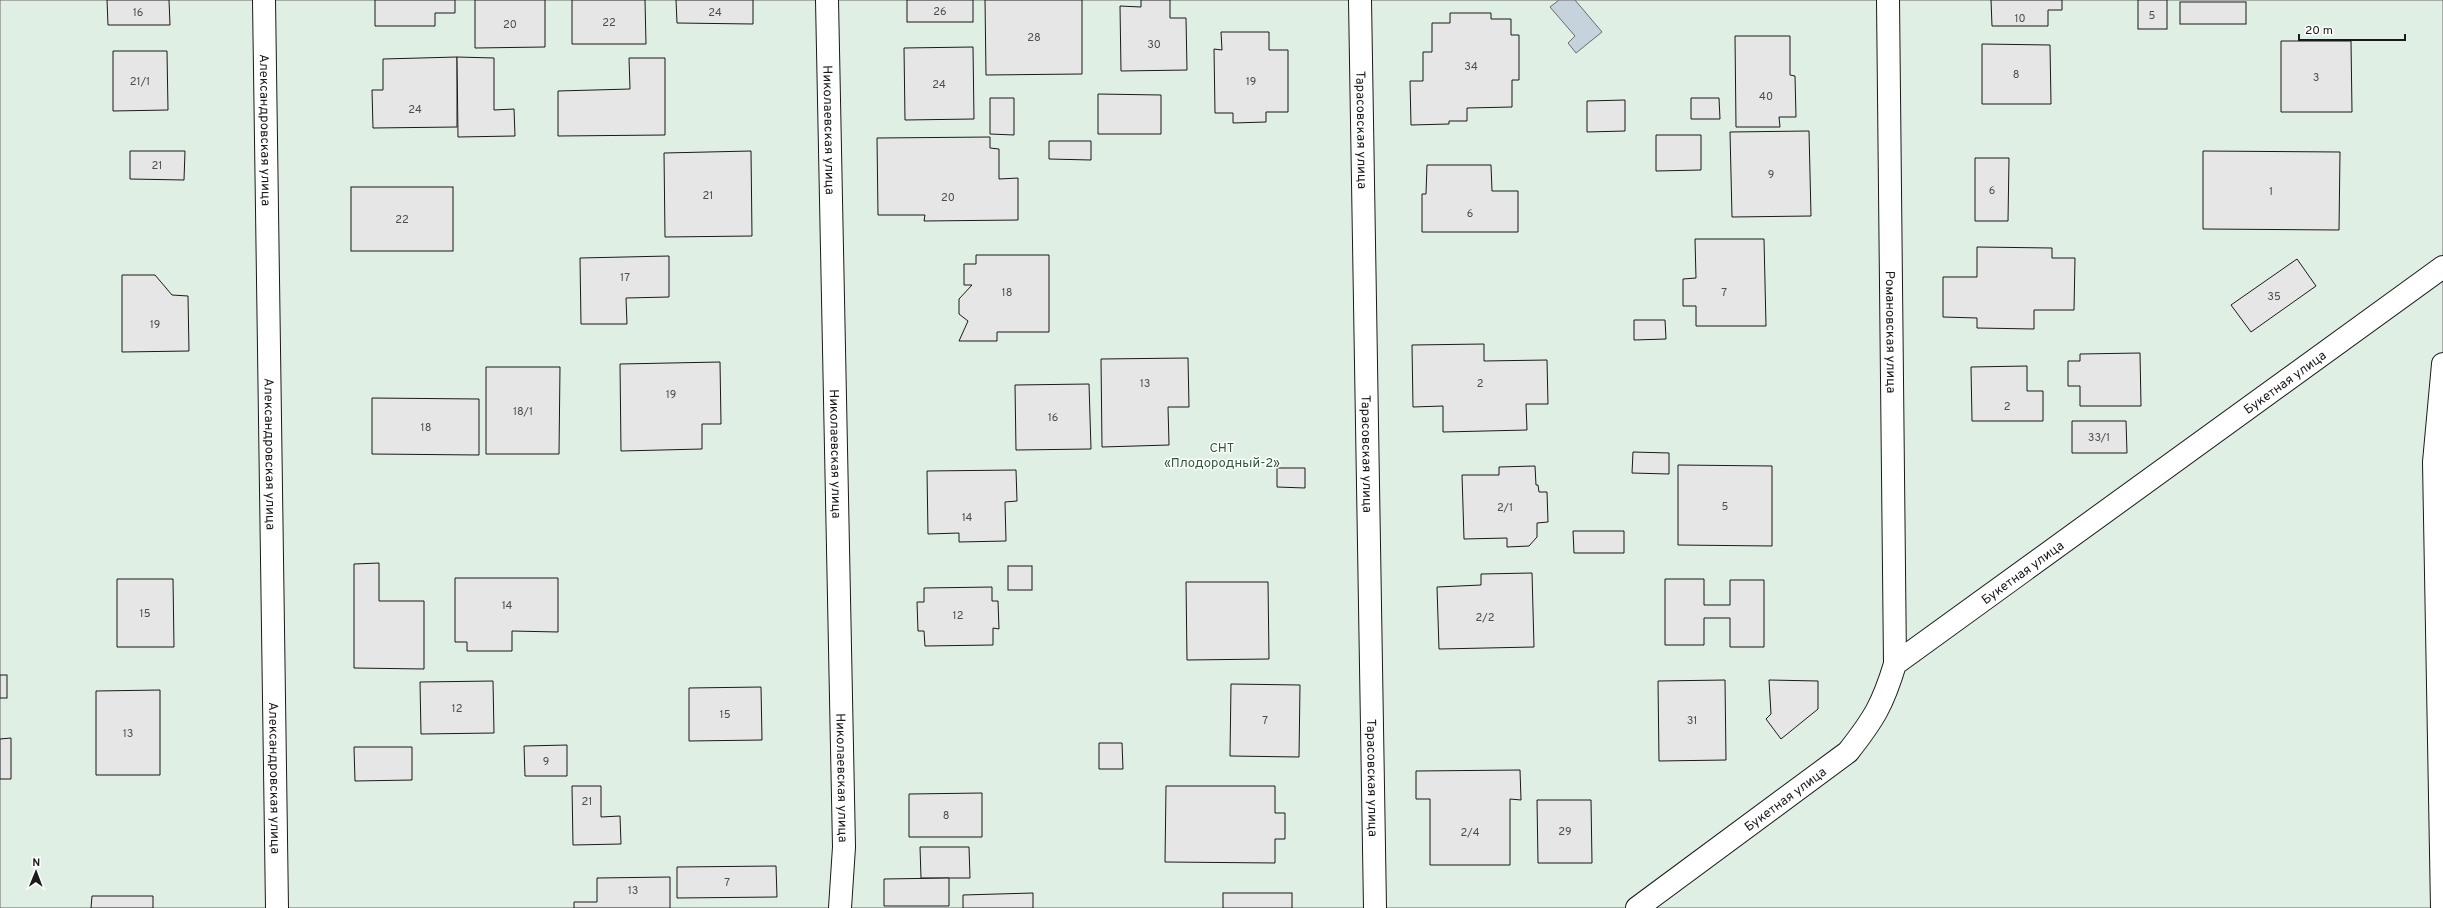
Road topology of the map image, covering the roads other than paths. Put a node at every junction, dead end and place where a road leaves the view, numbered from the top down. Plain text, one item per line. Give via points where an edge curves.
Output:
1 (264, 0) edge
2 (827, 0) edge
3 (1360, 0) edge
4 (1888, 0) edge
5 (2443, 267) edge
6 (2443, 364) edge
7 (1895, 664) junction
8 (277, 908) edge
9 (840, 908) edge
10 (1375, 908) edge
11 (1637, 908) edge
12 (2442, 908) edge

1 - 8 street, Александровская улица
2 - 9 street, Николаевская улица via 844,847
3 - 10 street, Тарасовская улица
4 - 7 street, Романовская улица
5 - 7 street, Букетная улица
6 - 12 street via 2434,462
7 - 11 street, Букетная улица via 1884,698 1872,722 1848,752

